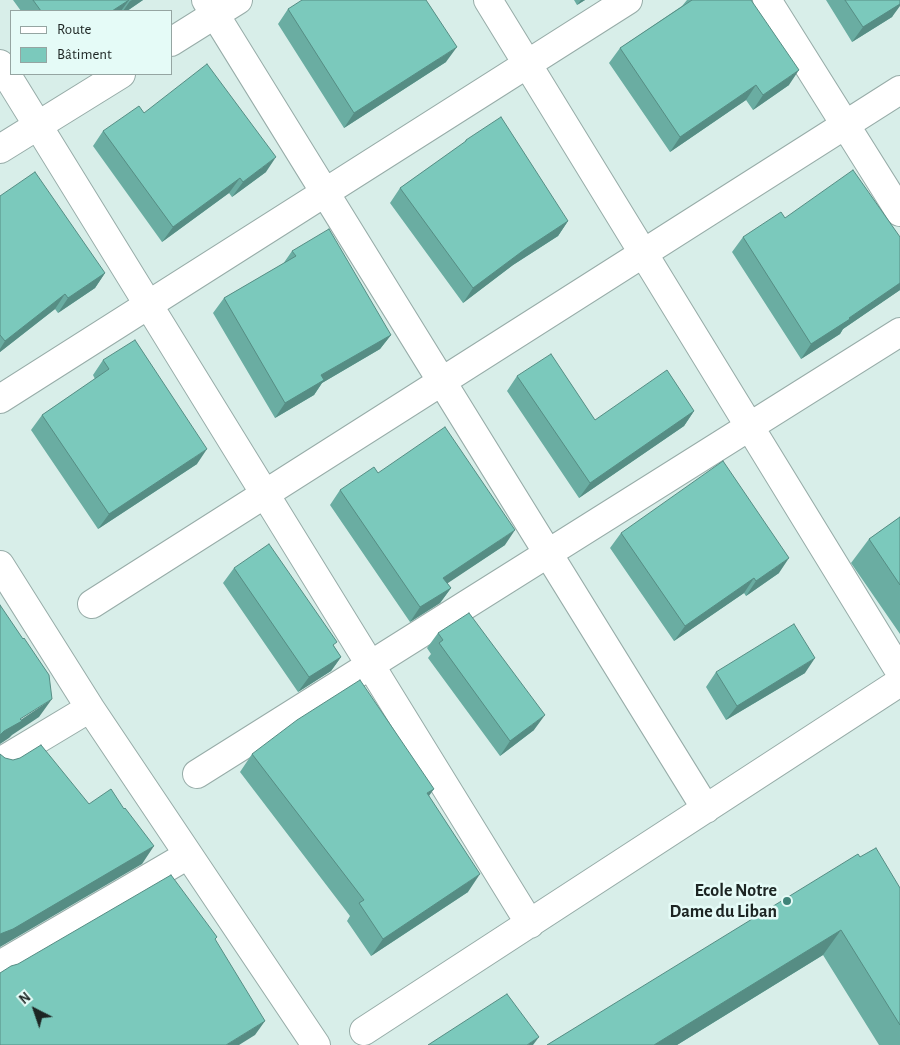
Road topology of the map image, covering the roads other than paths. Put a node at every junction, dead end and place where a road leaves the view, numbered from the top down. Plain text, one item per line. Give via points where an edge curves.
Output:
1 (238, 0) edge
2 (488, 0) edge
3 (628, 0) edge
4 (768, 0) edge
5 (210, 7) edge
6 (172, 41) edge
7 (0, 64) edge
8 (527, 64) junction
9 (119, 75) edge
10 (900, 90) edge
11 (846, 125) junction
12 (38, 126) junction
13 (0, 150) edge
14 (325, 192) junction
15 (900, 212) edge
16 (644, 254) junction
17 (149, 304) junction
18 (900, 332) edge
19 (442, 382) junction
20 (0, 399) edge
21 (750, 426) junction
22 (265, 494) junction
23 (548, 553) junction
24 (0, 565) edge
25 (92, 604) dead end
26 (371, 665) junction
27 (900, 672) edge
28 (900, 682) edge
29 (90, 708) junction
30 (0, 762) edge
31 (197, 774) dead end
32 (706, 809) junction
33 (188, 855) junction
34 (530, 924) junction
35 (0, 965) edge
36 (364, 1031) dead end
37 (316, 1045) edge

1 - 5 street
2 - 8 street
3 - 8 street
4 - 11 street
5 - 6 street
5 - 14 street
7 - 12 street
8 - 14 street
8 - 16 street
9 - 12 street
10 - 11 street
11 - 15 street
11 - 16 street
12 - 13 street
12 - 17 street
14 - 17 street
14 - 19 street
16 - 19 street
16 - 21 street
17 - 20 street
17 - 22 street
18 - 21 street
19 - 22 street
19 - 23 street
21 - 23 street
21 - 27 street
22 - 25 street
22 - 26 street
23 - 26 street
23 - 32 street
24 - 29 street
26 - 31 street
26 - 34 street
28 - 32 street
29 - 30 street
29 - 33 street
32 - 34 street
33 - 35 street
33 - 37 street
34 - 36 street

